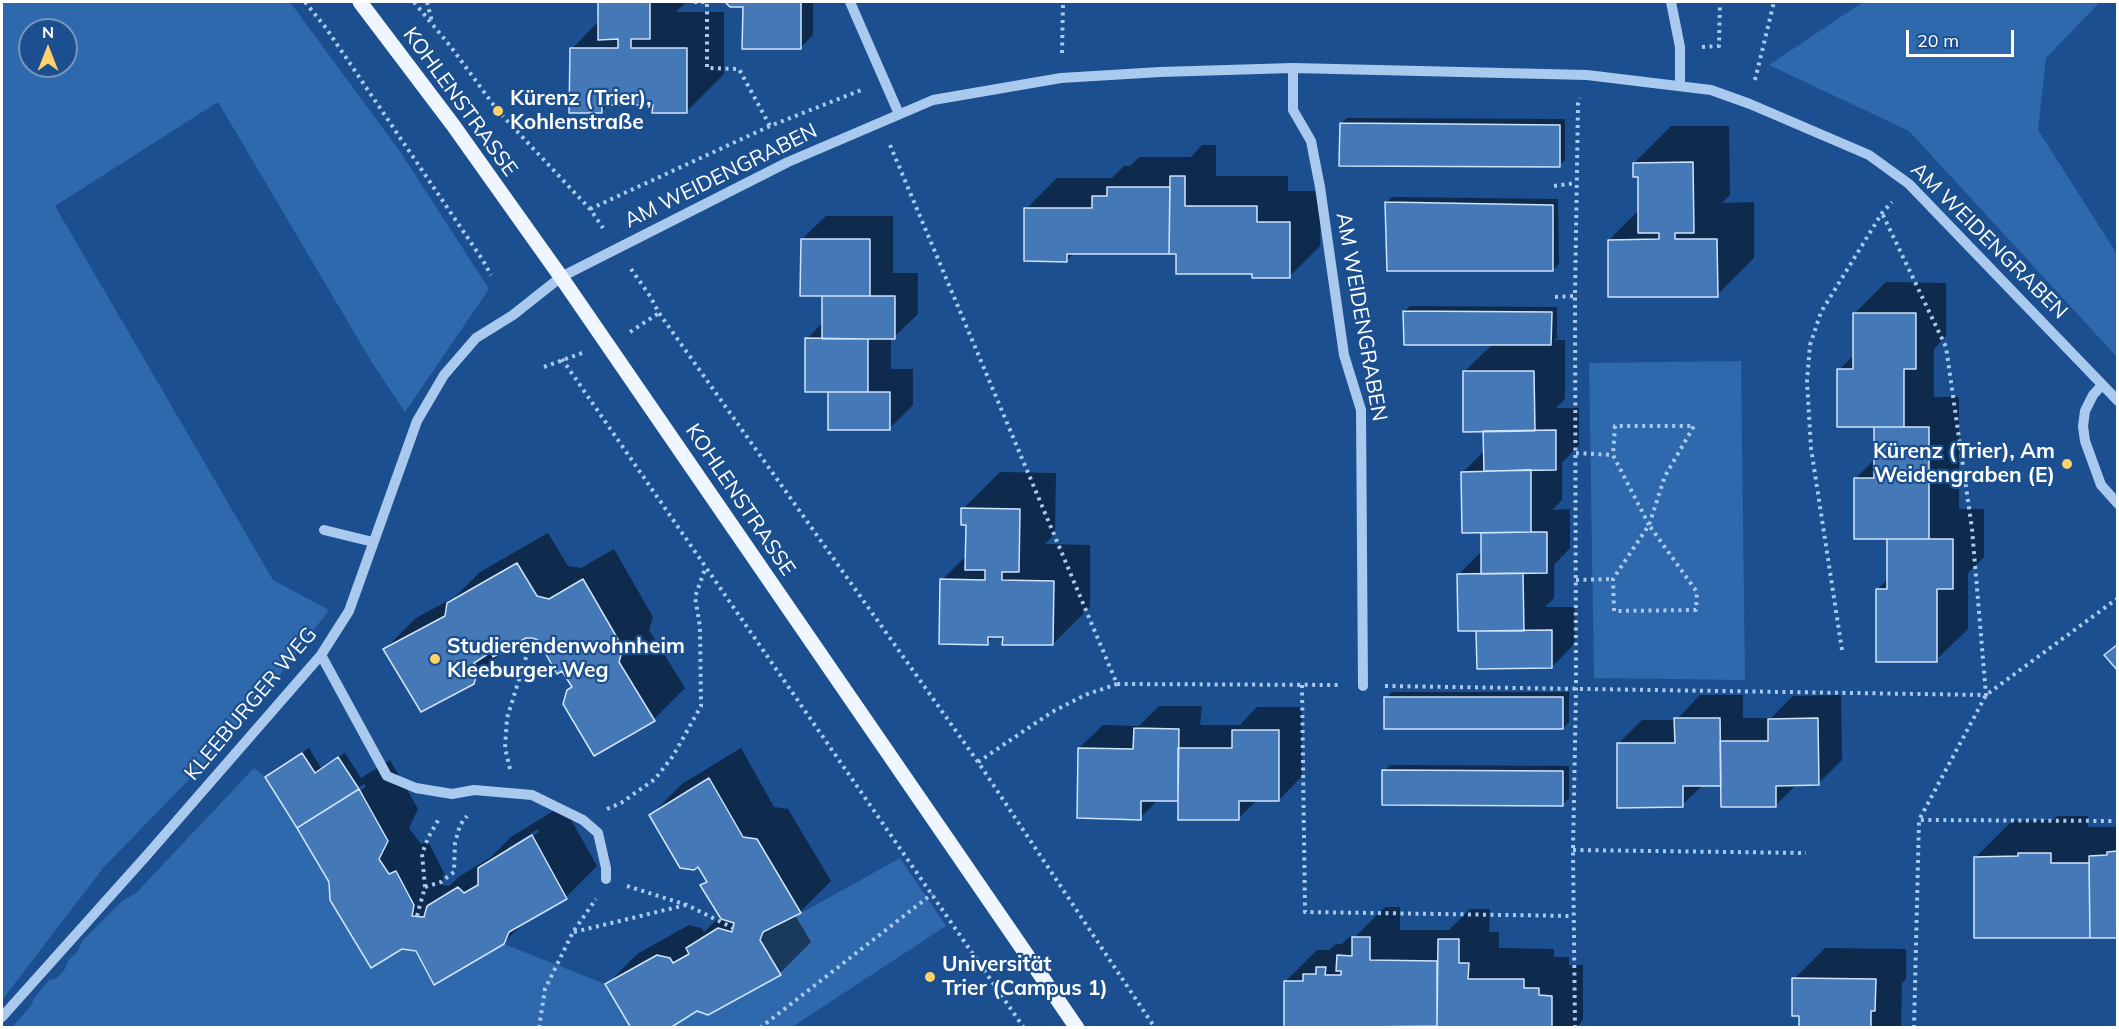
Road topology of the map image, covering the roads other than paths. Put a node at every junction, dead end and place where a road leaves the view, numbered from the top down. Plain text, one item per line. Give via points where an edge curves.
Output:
1 (360, 2) edge
2 (849, 2) edge
3 (1671, 2) edge
4 (1293, 68) junction
5 (1680, 85) junction
6 (899, 114) junction
7 (561, 277) junction
8 (2102, 385) junction
9 (2118, 401) edge
10 (2118, 504) edge
11 (324, 530) dead end
12 (373, 542) junction
13 (321, 655) junction
14 (1363, 686) road end
15 (606, 879) road end
16 (2, 1017) edge
17 (1077, 1028) edge

1 - 7 main road, KOHLENSTRASSE
2 - 6 street
3 - 5 street via 1680,47
4 - 5 street, AM WEIDENGRABEN via 1587,75
4 - 6 street, AM WEIDENGRABEN via 1061,78 933,100
4 - 14 street, AM WEIDENGRABEN via 1293,110 1311,141 1344,355 1361,410
5 - 8 street, AM WEIDENGRABEN via 1711,90 1749,104 1869,155 1909,184
6 - 7 street, AM WEIDENGRABEN via 788,162
7 - 12 street, KLEEBURGER WEG via 476,338 444,375 417,422
7 - 17 main road, KOHLENSTRASSE
8 - 9 street, AM WEIDENGRABEN
8 - 10 street via 2085,411 2083,426 2101,485
11 - 12 street
12 - 13 street, KLEEBURGER WEG via 349,611
13 - 15 street via 387,776 416,788 452,794 474,790 532,795 583,820 598,833
13 - 16 street, KLEEBURGER WEG

